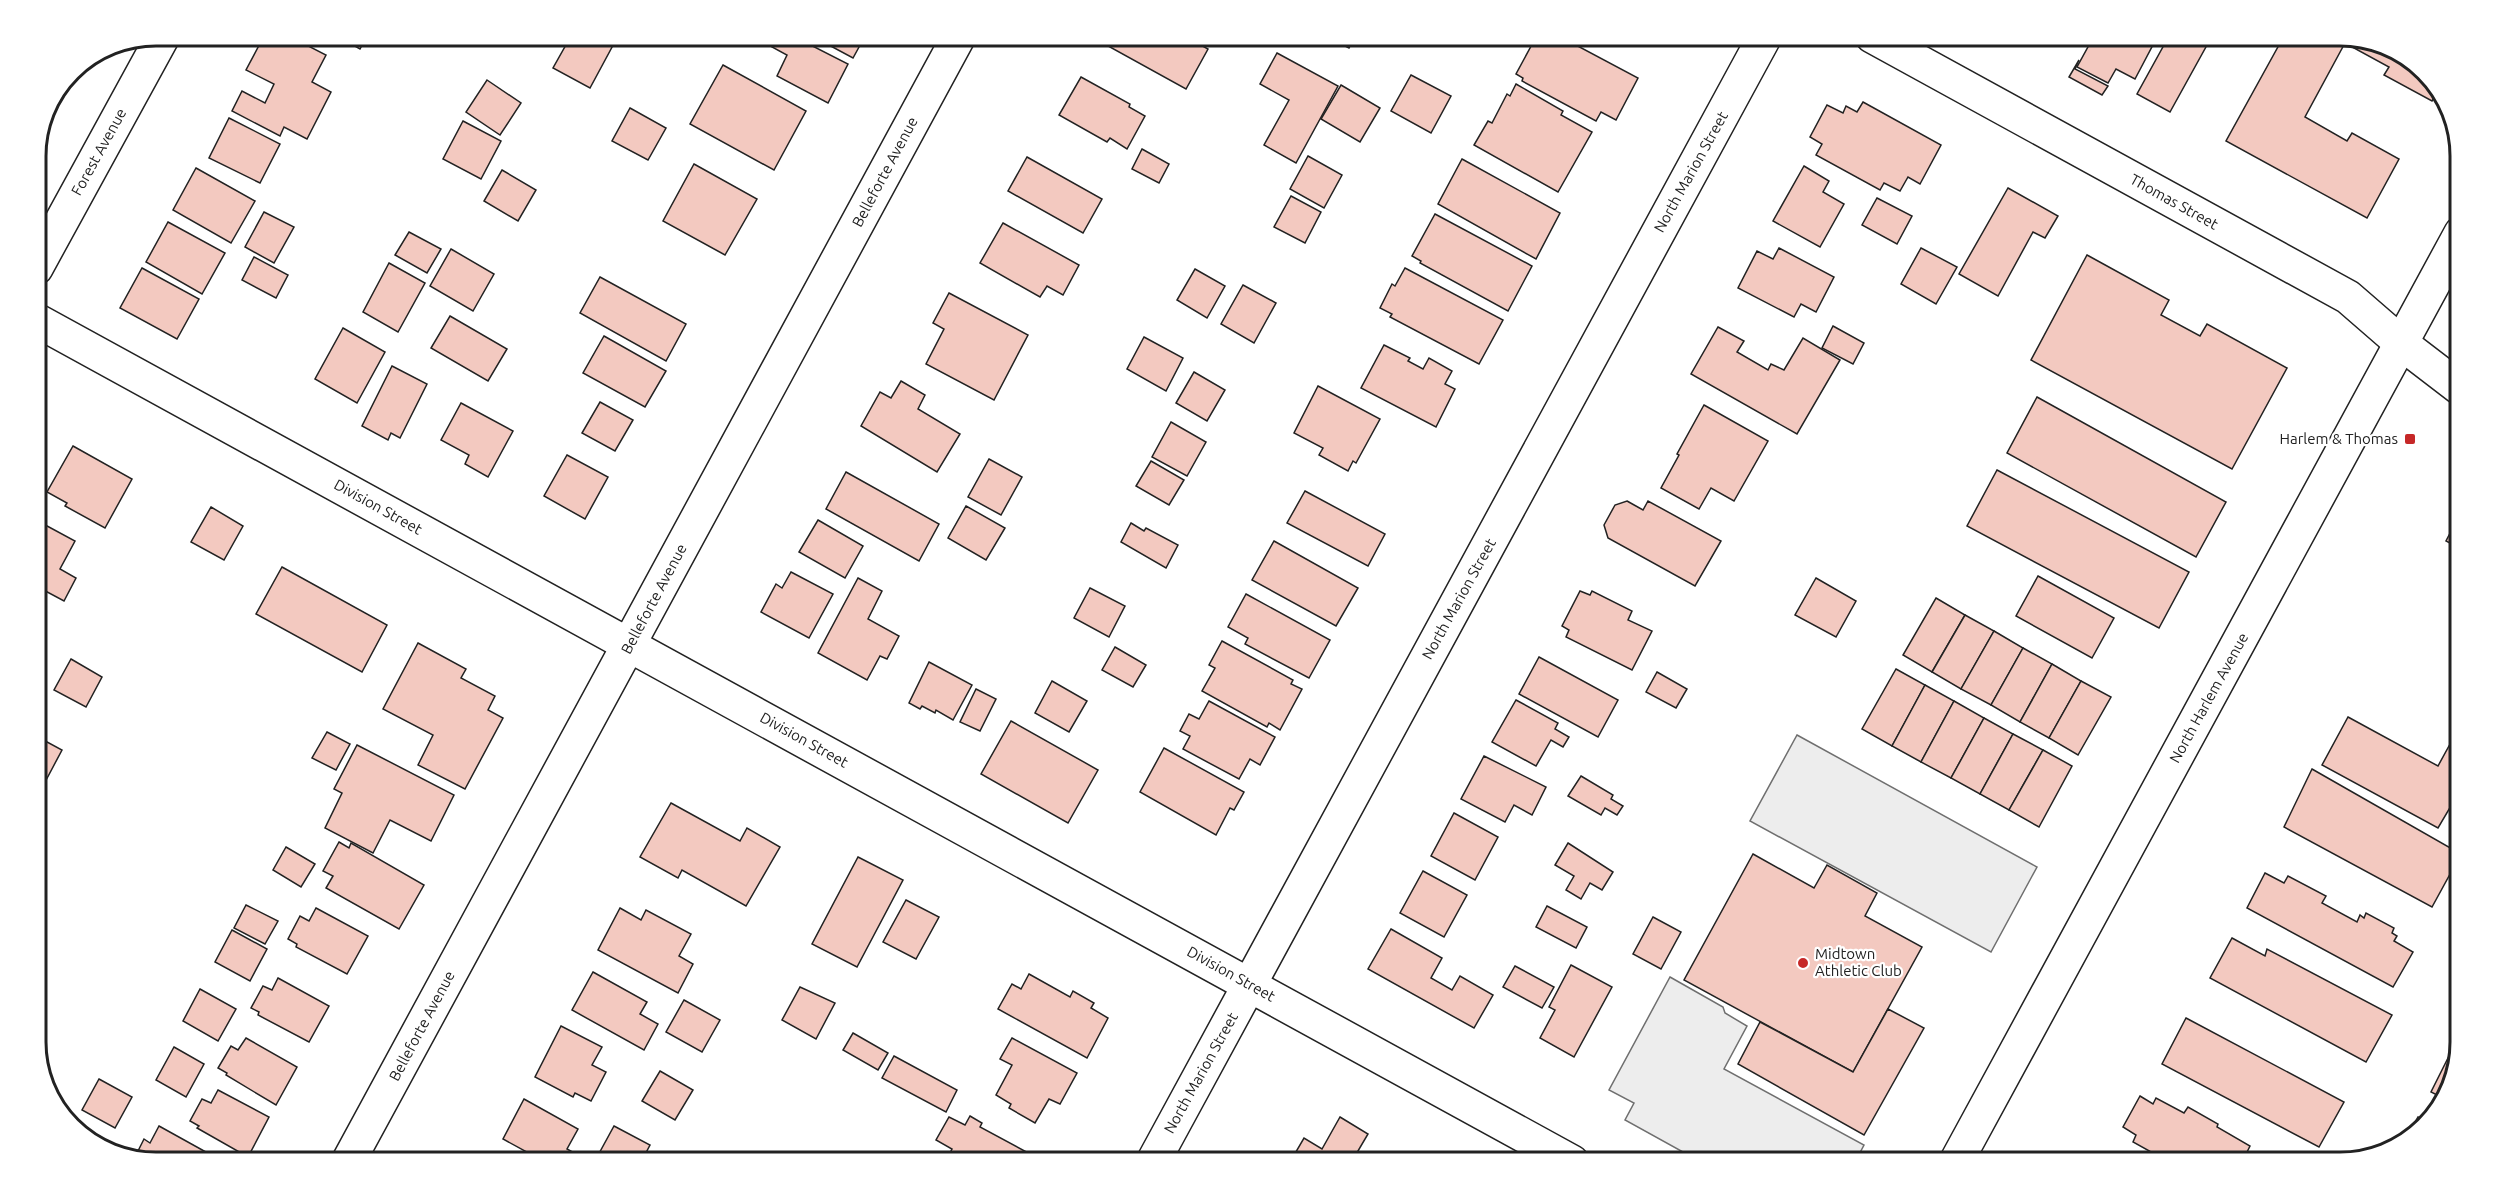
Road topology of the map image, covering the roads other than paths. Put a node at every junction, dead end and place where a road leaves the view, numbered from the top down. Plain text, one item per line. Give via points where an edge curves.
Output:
1 (158, 46) edge
2 (954, 46) edge
3 (1760, 46) edge
4 (1890, 46) edge
5 (47, 248) edge
6 (2450, 253) edge
7 (47, 326) edge
8 (2401, 343) junction
9 (2450, 381) edge
10 (629, 644) junction
11 (1249, 984) junction
12 (353, 1152) edge
13 (1158, 1152) edge
14 (1554, 1152) edge
15 (1961, 1152) edge

1 - 5 street, Forest Avenue
2 - 10 street, Belleforte Avenue
3 - 11 street, North Marion Street
4 - 8 street, Thomas Street via 2348,297
6 - 8 street, North Harlem Avenue
7 - 10 street, Division Street
8 - 9 street, Thomas Street
8 - 15 street, North Harlem Avenue
10 - 11 street, Division Street
10 - 12 street, Belleforte Avenue
11 - 13 street, North Marion Street
11 - 14 street, Division Street

